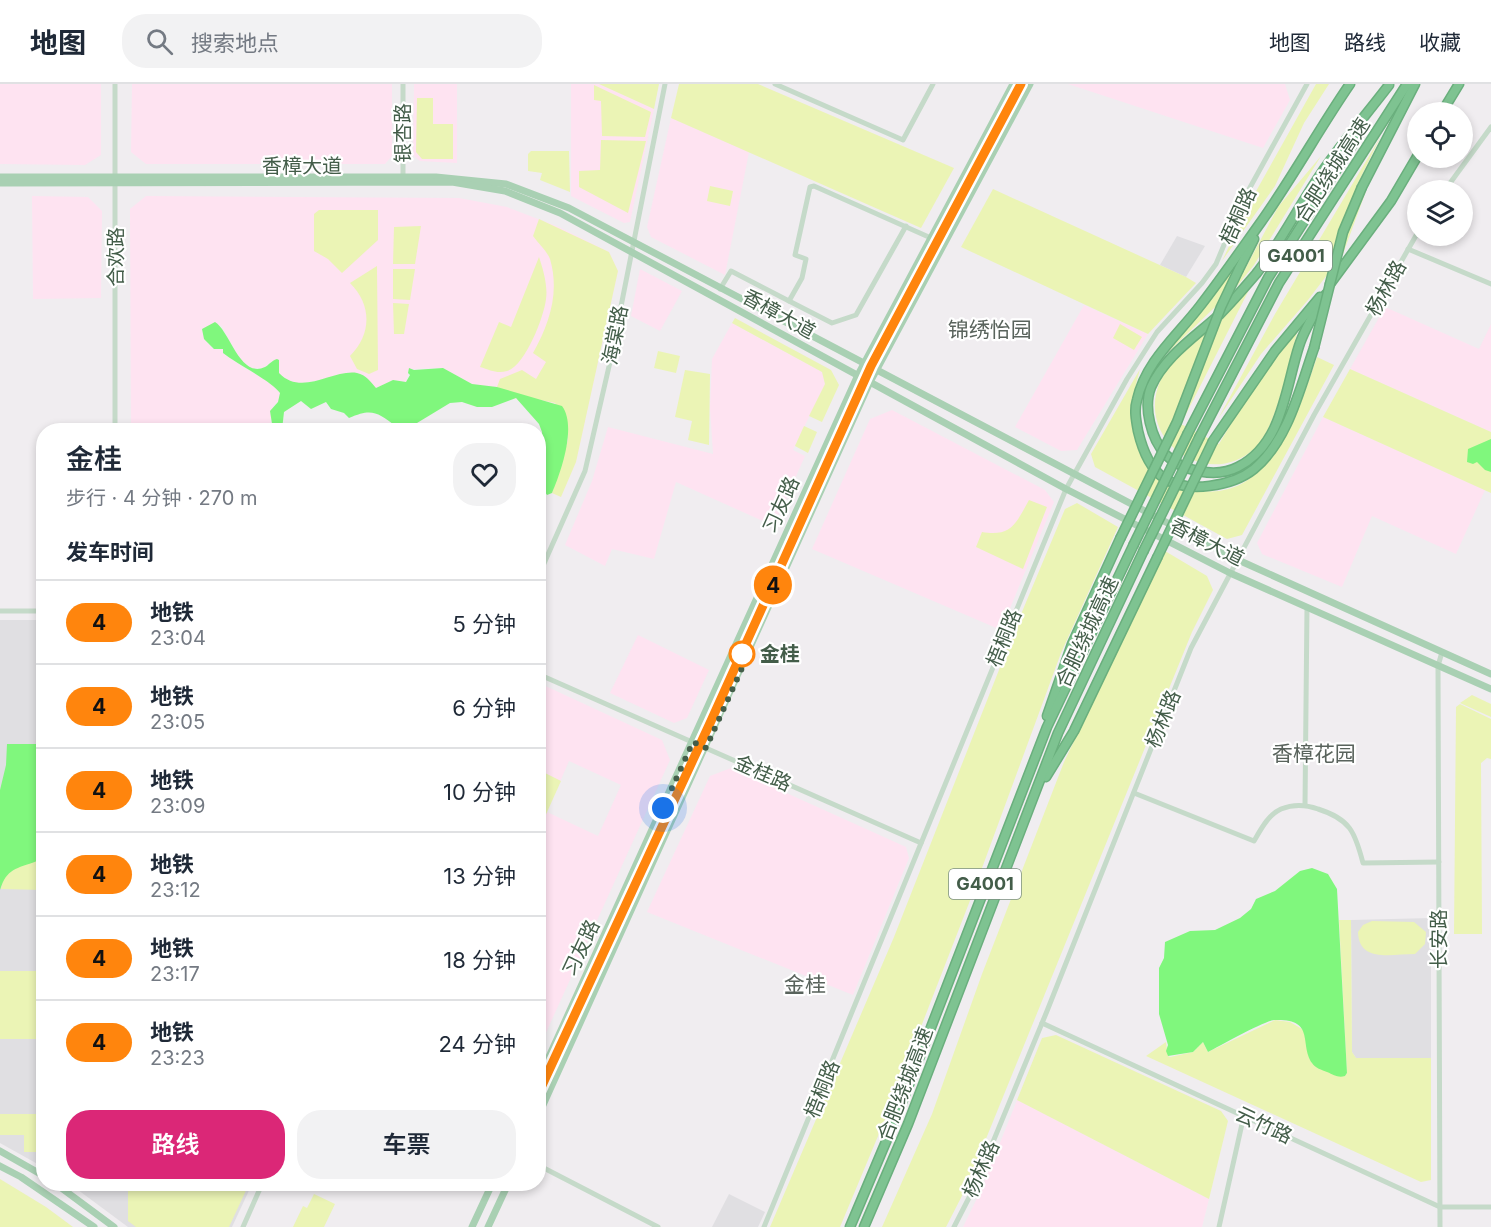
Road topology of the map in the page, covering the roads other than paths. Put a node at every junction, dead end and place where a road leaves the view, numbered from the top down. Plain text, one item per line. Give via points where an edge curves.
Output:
1 (115, 84) edge
2 (403, 84) edge
3 (665, 84) edge
4 (775, 84) edge
5 (933, 84) edge
6 (1014, 84) edge
7 (1030, 84) edge
8 (1307, 84) edge
9 (1350, 84) edge
10 (1407, 84) edge
11 (1415, 84) edge
12 (1459, 84) edge
13 (1390, 85) edge
14 (1448, 102) edge
15 (1491, 127) edge
16 (1410, 168) edge
17 (0, 177) edge
18 (404, 179) junction
19 (116, 180) junction
20 (1452, 180) edge
21 (0, 183) edge
22 (1263, 220) junction
23 (906, 226) junction
24 (931, 238) junction
25 (633, 243) junction
26 (1410, 246) edge
27 (1408, 249) junction
28 (631, 251) junction
29 (1335, 278) junction
30 (1491, 284) edge
31 (720, 289) junction
32 (789, 301) junction
33 (863, 364) junction
34 (875, 371) junction
35 (858, 375) junction
36 (870, 382) junction
37 (115, 423) edge
38 (1073, 475) junction
39 (1066, 489) junction
40 (546, 559) edge
41 (1236, 560) junction
42 (1230, 573) junction
43 (1307, 607) junction
44 (0, 611) edge
45 (36, 611) edge
46 (1442, 652) junction
47 (1438, 666) junction
48 (1491, 674) edge
49 (546, 678) edge
50 (1491, 689) edge
51 (693, 742) junction
52 (706, 748) junction
53 (1023, 789) junction
54 (1134, 793) junction
55 (1034, 795) junction
56 (1305, 805) junction
57 (921, 843) junction
58 (1439, 862) junction
59 (1042, 1023) junction
60 (546, 1064) edge
61 (546, 1098) edge
62 (1244, 1115) junction
63 (0, 1151) edge
64 (0, 1166) edge
65 (546, 1169) edge
66 (36, 1171) edge
67 (36, 1187) edge
68 (41, 1191) edge
69 (65, 1191) edge
70 (259, 1191) edge
71 (489, 1191) edge
72 (505, 1191) edge
73 (1440, 1207) junction
74 (1491, 1207) edge
75 (94, 1227) edge
76 (114, 1227) edge
77 (243, 1227) edge
78 (472, 1227) edge
79 (488, 1227) edge
80 (658, 1227) edge
81 (764, 1227) edge
82 (849, 1227) edge
83 (864, 1227) edge
84 (954, 1227) edge
85 (1219, 1227) edge
86 (1440, 1227) edge

1 - 19 street, 合欢路
2 - 18 street, 银杏路
3 - 25 street, 海棠路
4 - 5 street via 903,140
6 - 24 main road, 习友路
7 - 34 main road, 习友路
8 - 38 street, 梧桐路 via 1242,202 1216,264 1156,334
9 - 22 highway
10 - 55 highway, 合肥绕城高速 / G4001, bridge via 1279,283 1143,552 1058,733
11 - 22 highway, bridge via 1343,232 1314,348 1283,429 1269,452 1234,482 1196,487 1165,479 1140,442 1135,416 1142,383 1158,354 1199,308
12 - 14 highway
13 - 29 highway via 1321,173 1258,272 1221,313 1167,362 1151,388 1148,415 1166,455 1210,473 1236,469 1256,457 1278,422 1303,337
13 - 53 highway, 合肥绕城高速 / G4001, bridge via 1268,278 1133,546 1047,727
15 - 20 street
16 - 29 highway
17 - 19 main road, 香樟大道
18 - 19 main road, 香樟大道
18 - 25 main road, 香樟大道 via 457,177 506,184 569,208
18 - 28 main road, 香樟大道 via 505,191 560,213
19 - 21 main road, 香樟大道
19 - 37 street, 合欢路
22 - 53 highway, bridge via 1221,307 1177,422 1072,644
23 - 24 street
23 - 32 street via 856,315 832,323
23 - 32 street via 810,187 795,255 806,259 802,278
24 - 33 main road, 习友路
25 - 28 street, 海棠路
25 - 31 main road, 香樟大道
26 - 27 street, 杨林路
27 - 30 street
27 - 41 street, 杨林路
28 - 35 main road, 香樟大道
28 - 40 street, 海棠路 via 585,471
29 - 55 highway, bridge via 1275,351 1213,441 1074,731
31 - 32 street via 731,271
31 - 33 main road, 香樟大道
33 - 34 main road, 香樟大道
33 - 35 main road, 习友路
34 - 36 main road, 习友路
34 - 38 main road, 香樟大道
35 - 36 main road, 香樟大道
35 - 51 main road, 习友路
36 - 39 main road, 香樟大道
36 - 52 main road, 习友路
38 - 39 street, 梧桐路
38 - 41 main road, 香樟大道
39 - 42 main road, 香樟大道
39 - 57 street, 梧桐路
41 - 42 street, 杨林路
41 - 46 main road, 香樟大道
42 - 43 main road, 香樟大道
42 - 54 street, 杨林路 via 1191,648
43 - 47 main road, 香樟大道
43 - 56 street
44 - 45 street
46 - 47 street, 长安路
46 - 48 main road, 香樟大道
47 - 50 main road, 香樟大道
47 - 58 street, 长安路
49 - 51 street, 金桂路
51 - 52 street, 金桂路
51 - 60 main road, 习友路
52 - 57 street, 金桂路
52 - 61 main road, 习友路
53 - 82 highway, 合肥绕城高速 / G4001 via 896,1118
54 - 56 street via 1254,841 1267,819 1282,809
54 - 59 street, 杨林路
55 - 83 highway, 合肥绕城高速 / G4001 via 908,1124
56 - 58 street via 1345,822 1357,839 1363,862
57 - 81 street, 梧桐路
58 - 73 street, 长安路
59 - 62 street, 云竹路
59 - 84 street, 杨林路
62 - 73 street, 云竹路
62 - 85 street
63 - 66 main road
64 - 67 main road
65 - 80 street
68 - 75 main road
69 - 76 main road
70 - 77 street
71 - 78 main road
72 - 79 main road
73 - 74 street, 云竹路
73 - 86 street, 长安路

